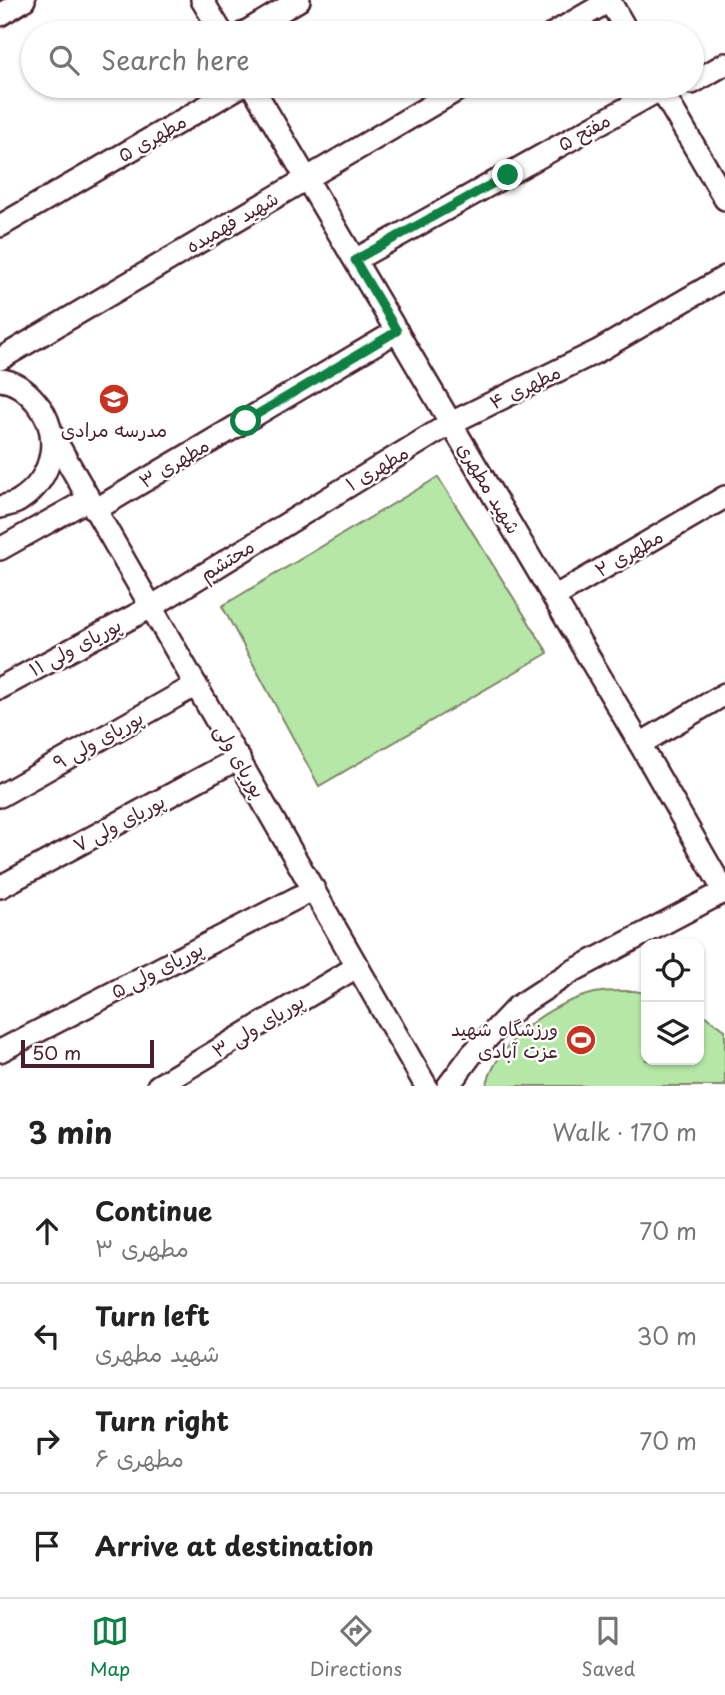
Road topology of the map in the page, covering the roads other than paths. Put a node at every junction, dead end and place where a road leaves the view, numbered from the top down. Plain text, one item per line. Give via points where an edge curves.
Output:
1 (202, 0) edge
2 (299, 0) edge
3 (609, 0) edge
4 (215, 21) edge
5 (264, 21) edge
6 (574, 21) edge
7 (621, 21) edge
8 (725, 64) edge
9 (704, 77) edge
10 (220, 98) edge
11 (259, 98) edge
12 (444, 98) edge
13 (649, 98) edge
14 (666, 98) edge
15 (307, 178) junction
16 (725, 200) edge
17 (0, 226) edge
18 (355, 260) junction
19 (725, 277) edge
20 (397, 331) junction
21 (2, 353) edge
22 (0, 380) edge
23 (28, 392) junction
24 (451, 423) junction
25 (53, 436) junction
26 (725, 497) edge
27 (92, 504) junction
28 (0, 507) edge
29 (303, 512) joint
30 (0, 549) edge
31 (554, 597) junction
32 (151, 607) junction
33 (196, 685) junction
34 (0, 688) edge
35 (725, 695) edge
36 (640, 744) junction
37 (239, 758) junction
38 (0, 796) edge
39 (0, 887) edge
40 (314, 889) junction
41 (725, 891) edge
42 (358, 966) junction
43 (0, 1051) edge
44 (158, 1086) edge
45 (426, 1086) edge
46 (448, 1086) edge

1 - 4 street
2 - 5 street
3 - 6 street
3 - 7 street
8 - 9 street, مفتح ۵
10 - 17 street, مطهری ۵
11 - 15 street, شهید مطهری
12 - 15 street, شهید فهمیده
13 - 18 street, مفتح ۵
14 - 16 street
15 - 18 street, شهید مطهری
15 - 21 street, شهید فهمیده
18 - 20 street, شهید مطهری
19 - 24 street, مطهری ۴ via 598,351
20 - 24 street, شهید مطهری
20 - 27 street, مطهری ۳
21 - 23 street, پوریای ولی
22 - 23 street
23 - 25 street, پوریای ولی via 45,412
24 - 29 street, مطهری ۱
24 - 31 street, شهید مطهری
25 - 27 street, پوریای ولی
25 - 28 street via 51,462 39,485 19,502
26 - 31 street, مطهری ۲
27 - 30 street, مطهری ۳
27 - 32 street, پوریای ولی
29 - 32 street, محتشم
31 - 36 street, شهید مطهری
32 - 33 street, پوریای ولی
32 - 34 street, پوریای ولی ۱۱
33 - 37 street, پوریای ولی
33 - 38 street, پوریای ولی ۹
35 - 36 street
36 - 41 street, شهید مطهری
37 - 39 street, پوریای ولی ۷
37 - 40 street, پوریای ولی
40 - 42 street, پوریای ولی
40 - 43 street, پوریای ولی ۵
41 - 46 street via 572,972 517,1007
42 - 44 street, پوریای ولی ۳
42 - 45 street, پوریای ولی

